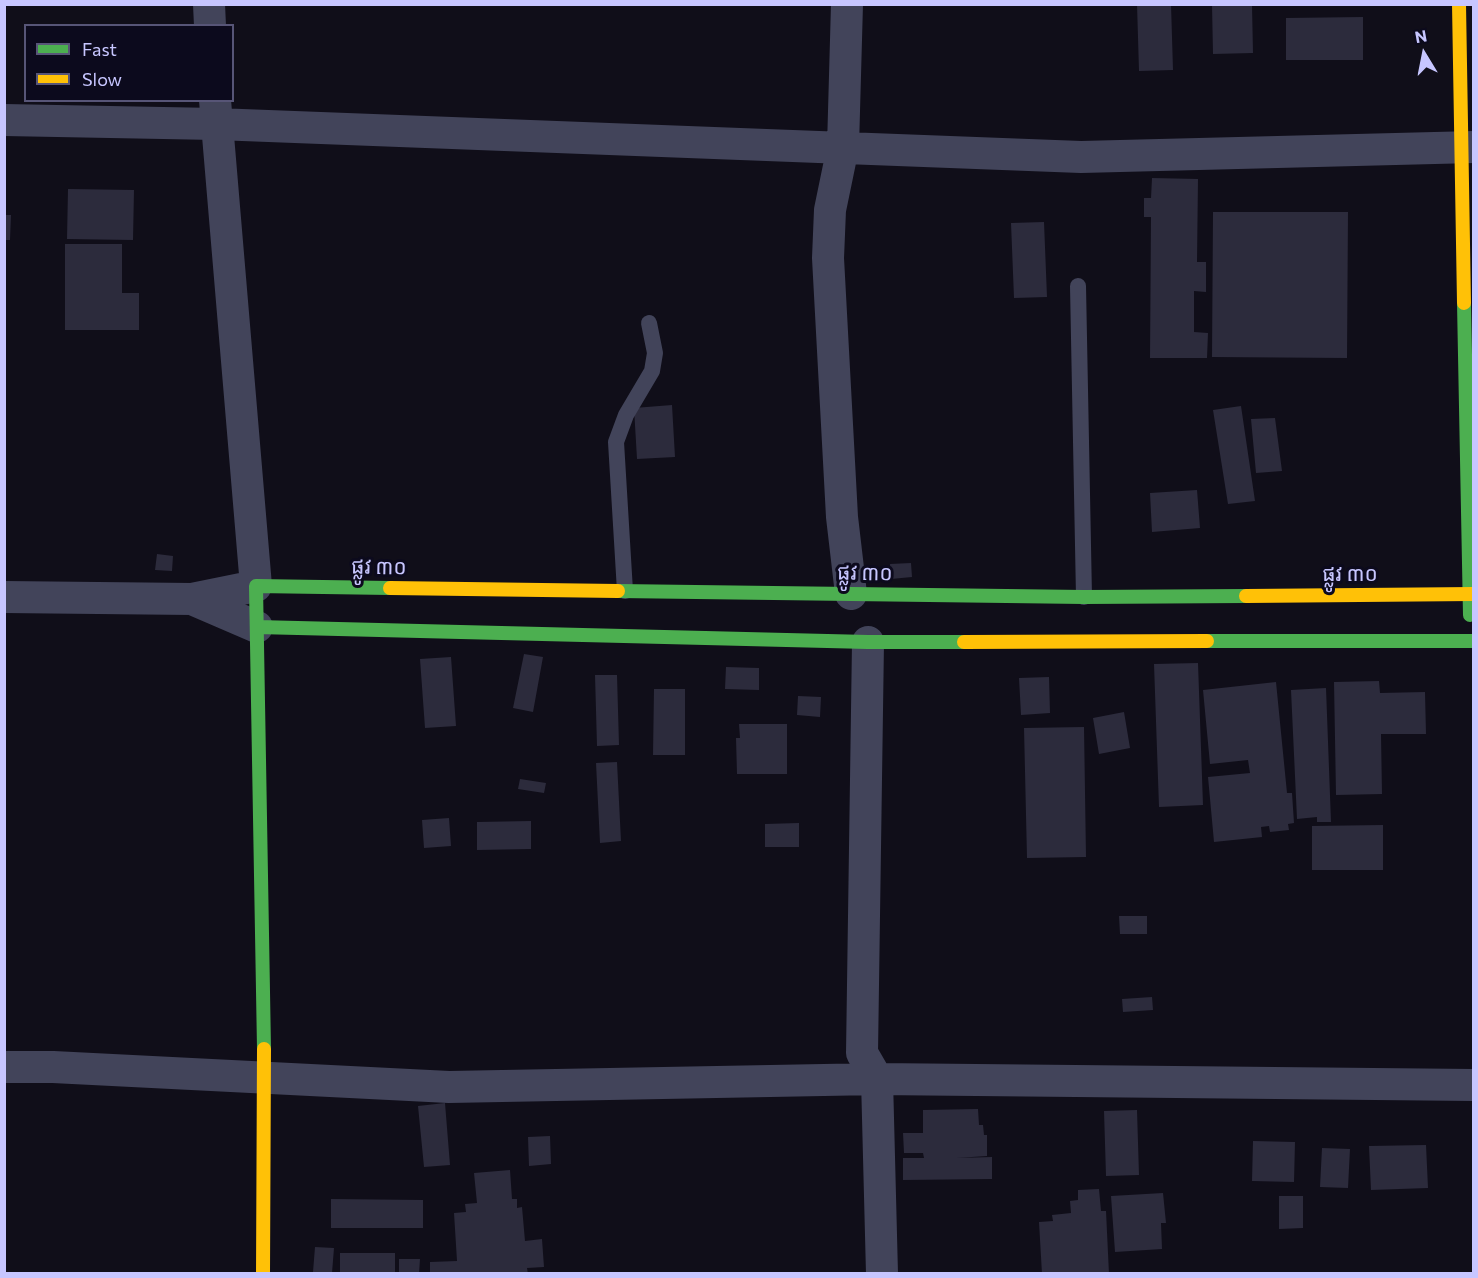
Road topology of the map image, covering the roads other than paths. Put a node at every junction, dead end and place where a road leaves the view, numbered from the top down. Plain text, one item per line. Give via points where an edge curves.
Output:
1 (209, 4) edge
2 (847, 4) edge
3 (1459, 4) edge
4 (210, 24) edge
5 (215, 112) edge
6 (4, 120) edge
7 (843, 147) junction
8 (1467, 147) edge
9 (1078, 286) dead end
10 (649, 323) dead end
11 (256, 586) junction
12 (626, 591) junction
13 (851, 594) junction
14 (1471, 595) edge
15 (4, 597) edge
16 (1084, 597) junction
17 (192, 599) junction
18 (257, 627) junction
19 (1473, 641) edge
20 (868, 642) junction
21 (4, 1067) edge
22 (264, 1079) junction
23 (876, 1079) junction
24 (1473, 1085) edge
25 (263, 1274) edge
26 (882, 1274) edge

1 - 4 street
2 - 7 street
3 - 8 street
5 - 6 street
5 - 7 street
5 - 11 street
7 - 8 street via 1081,157
7 - 13 street via 830,210 828,258 842,517
8 - 14 street
9 - 16 lane
10 - 12 lane via 655,353 652,371 626,415 616,442
11 - 12 street, ផ្លូវ ៣០
11 - 17 street
11 - 18 street
12 - 13 street, ផ្លូវ ៣០
13 - 16 street, ផ្លូវ ៣០
14 - 16 street, ផ្លូវ ៣០
14 - 19 street
15 - 17 street
17 - 18 street
18 - 20 street
18 - 22 street
19 - 20 street
20 - 23 street via 862,1053
21 - 22 street via 53,1066
22 - 23 street via 449,1087
22 - 25 street
23 - 24 street
23 - 26 street

